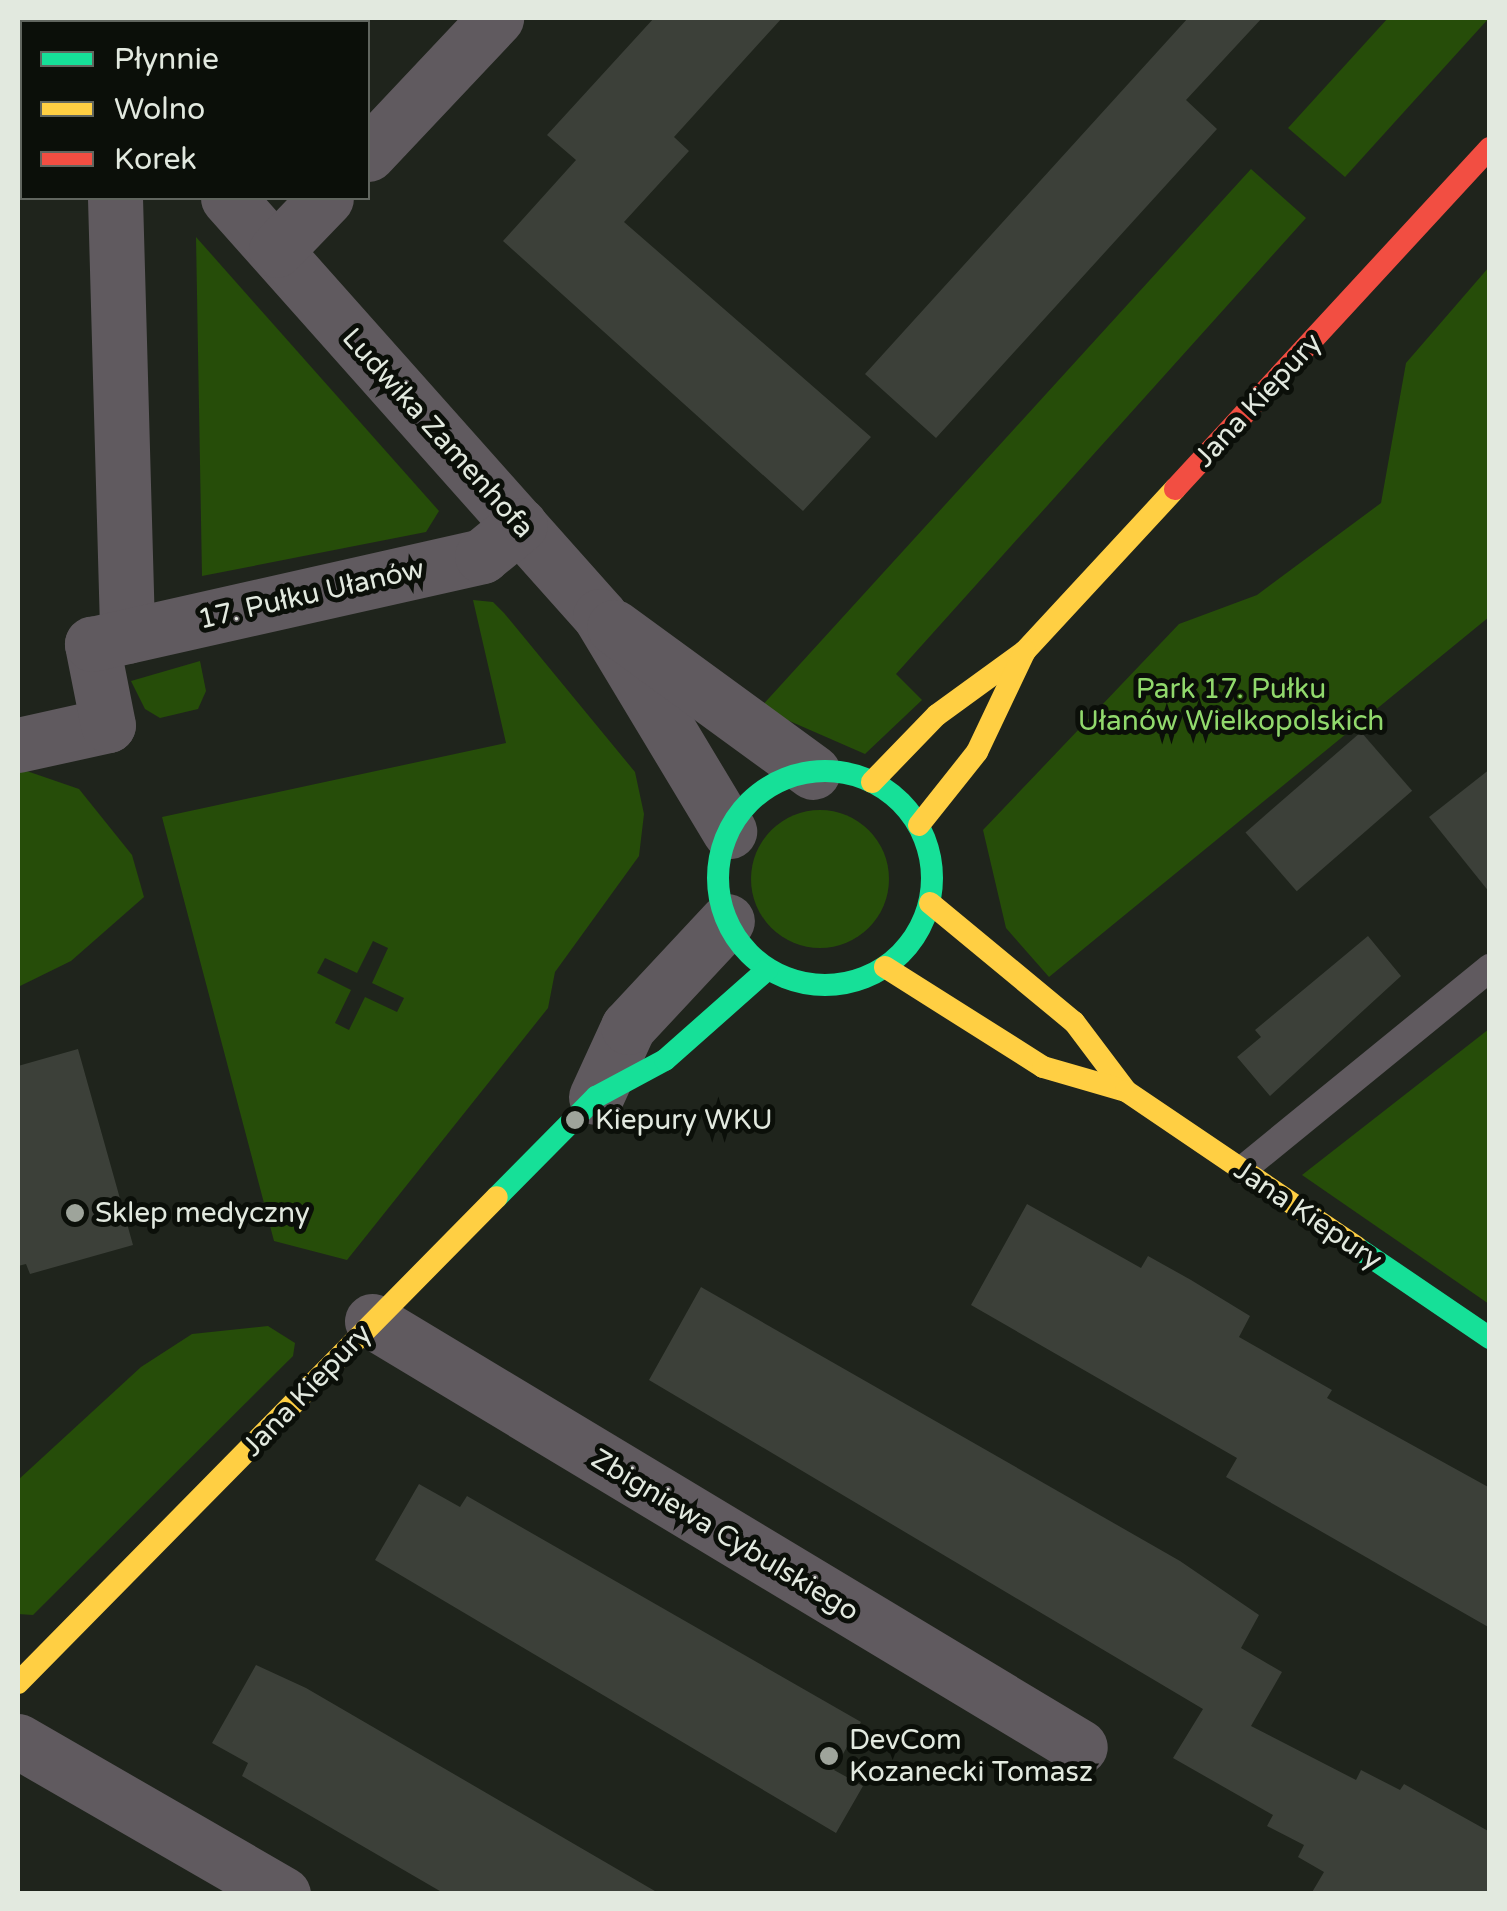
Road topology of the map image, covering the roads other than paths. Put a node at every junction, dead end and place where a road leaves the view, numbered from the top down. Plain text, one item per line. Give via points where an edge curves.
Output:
1 (496, 18) edge
2 (1490, 148) edge
3 (370, 152) edge
4 (115, 200) edge
5 (230, 200) edge
6 (324, 200) edge
7 (276, 250) junction
8 (520, 525) junction
9 (600, 616) junction
10 (109, 640) junction
11 (1025, 651) junction
12 (18, 744) edge
13 (812, 772) junction
14 (872, 782) junction
15 (918, 825) junction
16 (729, 831) junction
17 (930, 903) junction
18 (727, 921) junction
19 (885, 967) junction
20 (1490, 968) edge
21 (768, 969) junction
22 (1126, 1092) junction
23 (596, 1097) junction
24 (1242, 1170) junction
25 (372, 1322) junction
26 (1490, 1338) edge
27 (18, 1683) edge
28 (18, 1740) edge
29 (1080, 1747) dead end
30 (283, 1894) edge

1 - 3 street
2 - 11 street, Jana Kiepury
4 - 10 street
5 - 7 street, Ludwika Zamenhofa
6 - 7 street
7 - 8 street, Ludwika Zamenhofa
8 - 9 street, Ludwika Zamenhofa
8 - 10 street, 17. Pułku Ułanów via 482,556
9 - 13 street, Ludwika Zamenhofa
9 - 16 street, Ludwika Zamenhofa
10 - 12 street via 108,725
11 - 14 street, Jana Kiepury via 937,715
11 - 15 street, Jana Kiepury via 977,752
13 - 14 street
13 - 16 street via 768,788
14 - 15 street
15 - 17 street via 929,850
16 - 18 street via 718,876
17 - 19 street via 905,950
17 - 22 street, Jana Kiepury via 1074,1022
18 - 21 street
18 - 23 street, Jana Kiepury via 628,1027
19 - 21 street via 815,985
19 - 22 street, Jana Kiepury via 1043,1068
20 - 24 lane
21 - 23 street, Jana Kiepury via 666,1060
22 - 24 street, Jana Kiepury
23 - 25 street, Jana Kiepury
24 - 26 street, Jana Kiepury
25 - 27 street, Jana Kiepury
25 - 29 street, Zbigniewa Cybulskiego
28 - 30 street

